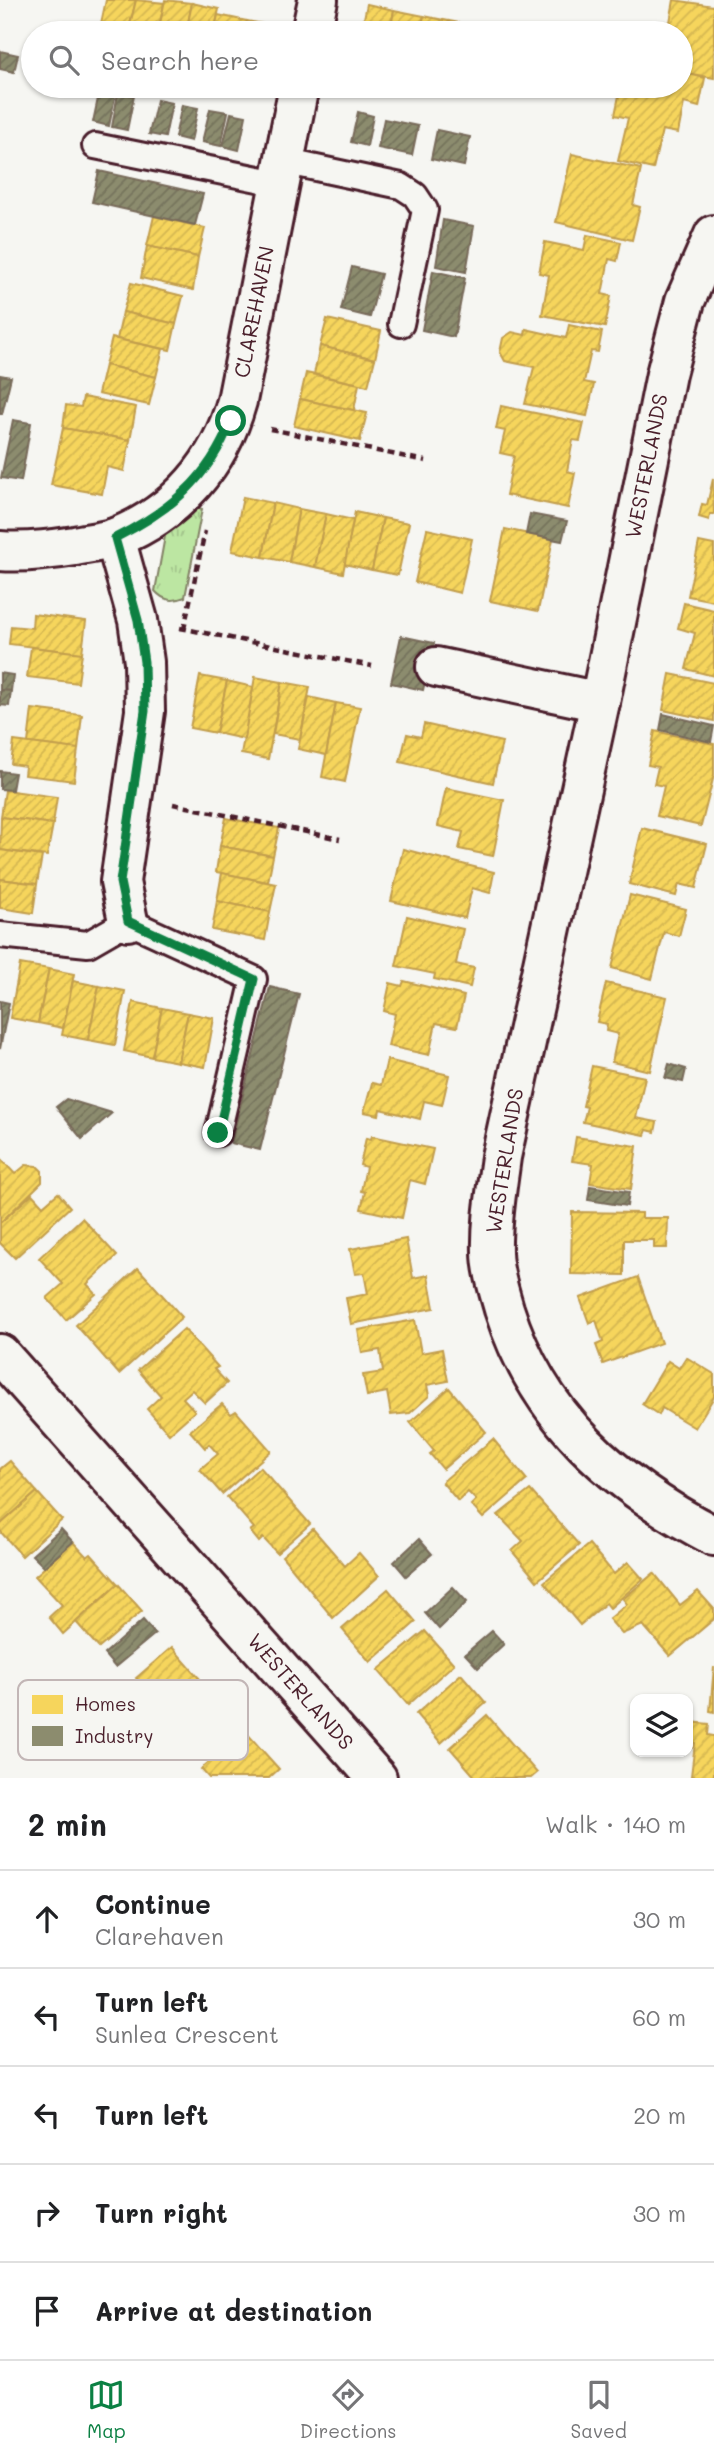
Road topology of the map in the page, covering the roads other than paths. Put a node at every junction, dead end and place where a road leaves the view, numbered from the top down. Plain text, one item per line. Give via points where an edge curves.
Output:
1 (318, 0) edge
2 (314, 21) edge
3 (296, 98) edge
4 (95, 146) dead end
5 (280, 172) junction
6 (714, 235) edge
7 (401, 324) dead end
8 (115, 538) junction
9 (0, 551) edge
10 (436, 667) dead end
11 (600, 702) junction
12 (128, 921) junction
13 (0, 935) edge
14 (218, 1133) dead end
15 (0, 1354) edge
16 (714, 1536) edge
17 (377, 1778) edge

1 - 2 street
3 - 5 street, CLAREHAVEN
4 - 5 lane
5 - 7 lane via 401,186 415,195 425,210
5 - 8 street, CLAREHAVEN via 231,421 216,455 185,494 149,521
6 - 11 street, WESTERLANDS via 685,301 666,374
8 - 9 street, CLAREHAVEN via 55,549
8 - 12 street via 138,620 144,662 145,711 120,882
10 - 11 street
11 - 16 street, WESTERLANDS via 501,1157 491,1254 512,1332 532,1375 572,1432 643,1495
12 - 13 lane via 88,944
12 - 14 lane via 254,979
15 - 17 street, WESTERLANDS

